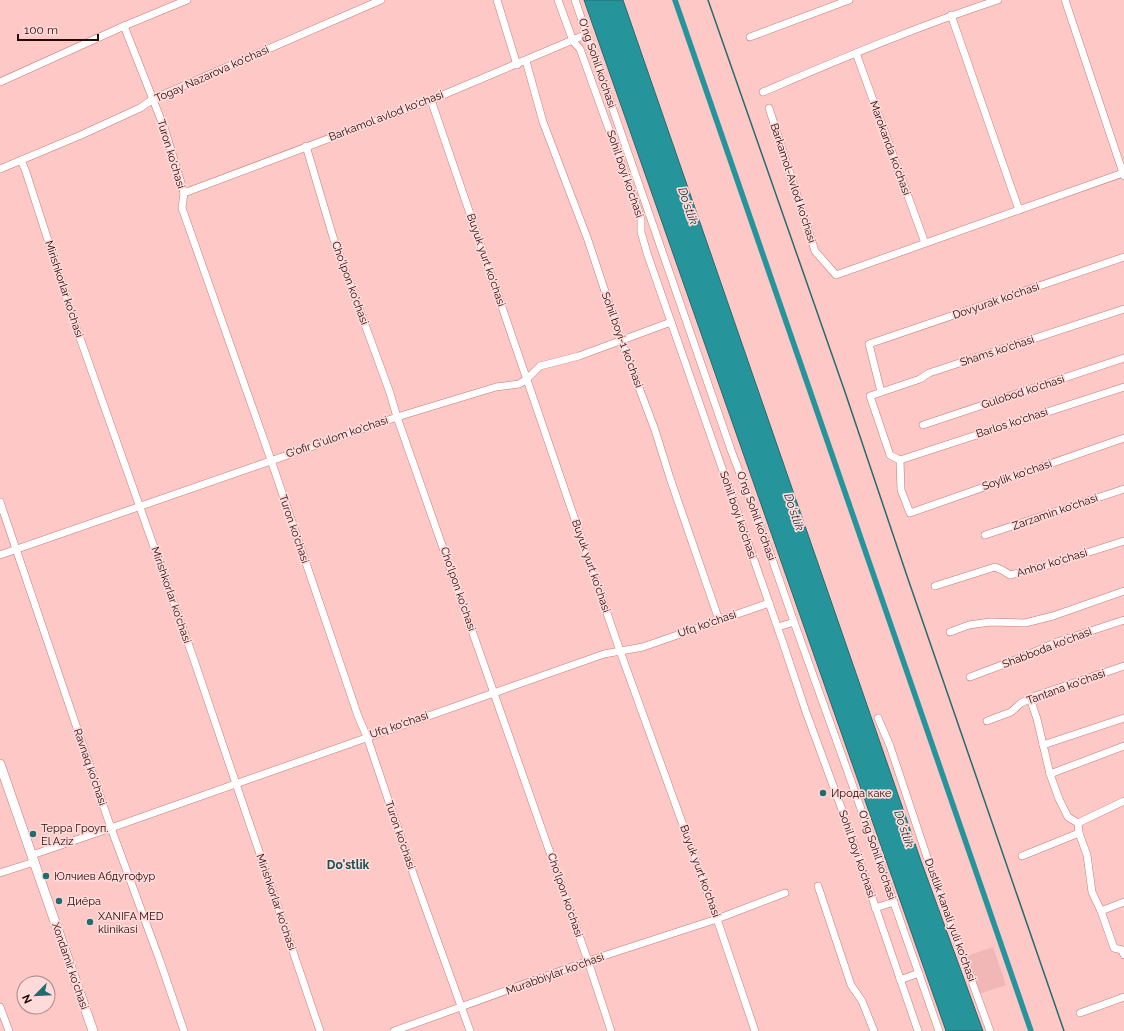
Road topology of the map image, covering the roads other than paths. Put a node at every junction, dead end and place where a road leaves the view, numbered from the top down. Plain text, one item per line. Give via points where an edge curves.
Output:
1 (186, 0) edge
2 (381, 0) edge
3 (496, 0) edge
4 (558, 0) edge
5 (575, 0) edge
6 (849, 0) edge
7 (998, 0) edge
8 (1065, 0) edge
9 (951, 15) junction
10 (124, 26) junction
11 (587, 34) junction
12 (750, 37) dead end
13 (573, 41) junction
14 (856, 53) junction
15 (526, 61) junction
16 (517, 65) junction
17 (0, 82) edge
18 (763, 92) dead end
19 (153, 99) junction
20 (431, 100) junction
21 (768, 108) dead end
22 (306, 146) junction
23 (21, 160) junction
24 (0, 169) edge
25 (1124, 175) edge
26 (184, 193) junction
27 (1019, 210) junction
28 (925, 243) junction
29 (1124, 257) edge
30 (1124, 309) edge
31 (671, 322) junction
32 (621, 340) junction
33 (1124, 358) edge
34 (527, 379) junction
35 (1124, 387) edge
36 (881, 392) junction
37 (397, 416) junction
38 (923, 425) dead end
39 (1124, 438) edge
40 (271, 460) junction
41 (900, 460) junction
42 (1124, 489) edge
43 (0, 502) edge
44 (140, 507) junction
45 (986, 535) dead end
46 (1124, 541) edge
47 (17, 550) junction
48 (0, 555) edge
49 (935, 586) dead end
50 (1124, 591) edge
51 (769, 603) junction
52 (719, 620) junction
53 (1124, 620) edge
54 (794, 622) junction
55 (778, 627) junction
56 (950, 632) dead end
57 (620, 650) junction
58 (1124, 666) edge
59 (970, 677) dead end
60 (494, 692) junction
61 (1030, 698) junction
62 (878, 718) dead end
63 (1124, 718) edge
64 (987, 721) dead end
65 (367, 737) junction
66 (1043, 745) junction
67 (1124, 746) edge
68 (0, 764) edge
69 (1050, 774) junction
70 (236, 784) junction
71 (1124, 801) edge
72 (1078, 823) junction
73 (111, 828) junction
74 (1079, 833) junction
75 (1022, 856) dead end
76 (33, 858) junction
77 (0, 873) edge
78 (818, 886) dead end
79 (785, 893) dead end
80 (894, 902) junction
81 (1124, 902) edge
82 (875, 908) junction
83 (1101, 911) junction
84 (716, 918) junction
85 (1124, 955) edge
86 (588, 961) junction
87 (919, 973) junction
88 (900, 980) junction
89 (1124, 997) edge
90 (0, 1007) edge
91 (461, 1008) junction
92 (1080, 1013) dead end
93 (9, 1031) edge
94 (93, 1031) edge
95 (184, 1031) edge
96 (320, 1031) edge
97 (394, 1031) edge
98 (470, 1031) edge
99 (611, 1031) edge
100 (755, 1031) edge
101 (874, 1031) edge
102 (918, 1031) edge
103 (939, 1031) edge
104 (990, 1031) edge

1 - 10 street
2 - 19 street, Togay Nazarova ko'chasi
3 - 16 street
4 - 13 street, Sohil boyi ko'chasi
5 - 11 street, O'ng Sohil ko'chasi
6 - 12 street
7 - 9 street
8 - 25 street
9 - 14 street
9 - 27 street
10 - 17 street
10 - 19 street, Turon ko'chasi
11 - 13 street, Barkamol avlod ko'chasi
11 - 54 street, O'ng Sohil ko'chasi via 731,450
13 - 15 street, Barkamol avlod ko'chasi
13 - 31 street, Sohil boyi ko'chasi via 580,49 642,218 641,232
14 - 18 street
14 - 28 street, Marokanda ko'chasi
15 - 16 street, Barkamol avlod ko'chasi
15 - 32 street, Sohil boyi-1 ko'chasi via 544,122 588,240
16 - 20 street, Barkamol avlod ko'chasi
19 - 23 street, Togay Nazarova ko'chasi via 134,111
19 - 26 street, Turon ko'chasi
20 - 22 street, Barkamol avlod ko'chasi
20 - 34 street, Buyuk yurt ko'chasi
21 - 28 street, Barkamol-Avlod ko'chasi via 815,251 836,275
22 - 26 street, Barkamol avlod ko'chasi
22 - 37 street, Cho'lpon ko'chasi via 333,237
23 - 24 street, Togay Nazarova ko'chasi
23 - 44 street, Mirishkorlar ko'chasi via 74,321
25 - 27 street
26 - 40 street, Turon ko'chasi via 182,208
27 - 28 street
29 - 36 street, Dovyurak ko'chasi via 869,344
30 - 36 street, Shams ko'chasi via 929,373 920,379
31 - 32 street, G'ofir G'ulom ko'chasi
31 - 51 street, Sohil boyi ko'chasi
32 - 34 street, G'ofir G'ulom ko'chasi via 579,356 540,366
32 - 52 street, Sohil boyi-1 ko'chasi via 656,430
33 - 38 street, Gulobod ko'chasi
34 - 37 street, G'ofir G'ulom ko'chasi via 519,384 496,387
34 - 57 street, Buyuk yurt ko'chasi
35 - 41 street, Barlos ko'chasi
36 - 41 street, Shams ko'chasi via 870,396 890,455
37 - 40 street, G'ofir G'ulom ko'chasi
37 - 60 street, Cho'lpon ko'chasi
39 - 41 street, Soylik ko'chasi via 910,513 901,490
40 - 44 street, G'ofir G'ulom ko'chasi
40 - 65 street, Turon ko'chasi
42 - 45 street, Zarzamin ko'chasi
43 - 47 street, Ravnaq ko'chasi
44 - 47 street, G'ofir G'ulom ko'chasi
44 - 70 street, Mirishkorlar ko'chasi
46 - 49 street, Anhor ko'chasi via 1010,575 994,567
47 - 48 street, G'ofir G'ulom ko'chasi
47 - 73 street, Ravnaq ko'chasi
50 - 56 street via 1025,623 990,622
51 - 52 street, Ufq ko'chasi
51 - 55 street, Sohil boyi ko'chasi
52 - 57 street, Ufq ko'chasi via 643,647
53 - 59 street, Shabboda ko'chasi via 1058,642
54 - 55 street
54 - 80 street, O'ng Sohil ko'chasi
55 - 82 street, Sohil boyi ko'chasi
57 - 60 street, Ufq ko'chasi
57 - 84 street, Buyuk yurt ko'chasi
58 - 61 street, Tantana ko'chasi
60 - 65 street, Ufq ko'chasi
60 - 86 street, Cho'lpon ko'chasi
61 - 64 street, Tantana ko'chasi via 1011,712
61 - 66 street
62 - 104 street, Dustlik kanali yuli ko'chasi
63 - 66 street
65 - 70 street, Ufq ko'chasi
65 - 91 street, Turon ko'chasi
66 - 69 street
67 - 69 street
68 - 76 main road, Xondamir ko'chasi
69 - 72 street via 1068,817
70 - 73 street, Ufq ko'chasi
70 - 96 street, Mirishkorlar ko'chasi
71 - 72 street
72 - 74 street
73 - 76 street, Ufq ko'chasi
73 - 95 street, Ravnaq ko'chasi
74 - 75 street
74 - 83 street via 1087,855 1092,892
76 - 77 street, Ufq ko'chasi
76 - 94 main road, Xondamir ko'chasi
78 - 101 street via 851,985 862,1001
79 - 84 street, Murabbiylar ko'chasi
80 - 82 street
80 - 87 street, O'ng Sohil ko'chasi
81 - 83 street
82 - 88 street, Sohil boyi ko'chasi
83 - 85 street via 1114,948 1122,950
84 - 86 street, Murabbiylar ko'chasi
84 - 100 street, Buyuk yurt ko'chasi
86 - 91 street, Murabbiylar ko'chasi
86 - 99 street, Cho'lpon ko'chasi
87 - 88 street
87 - 103 street, O'ng Sohil ko'chasi
88 - 102 street, Sohil boyi ko'chasi
89 - 92 street
90 - 93 street
91 - 97 street, Murabbiylar ko'chasi
91 - 98 street, Turon ko'chasi

